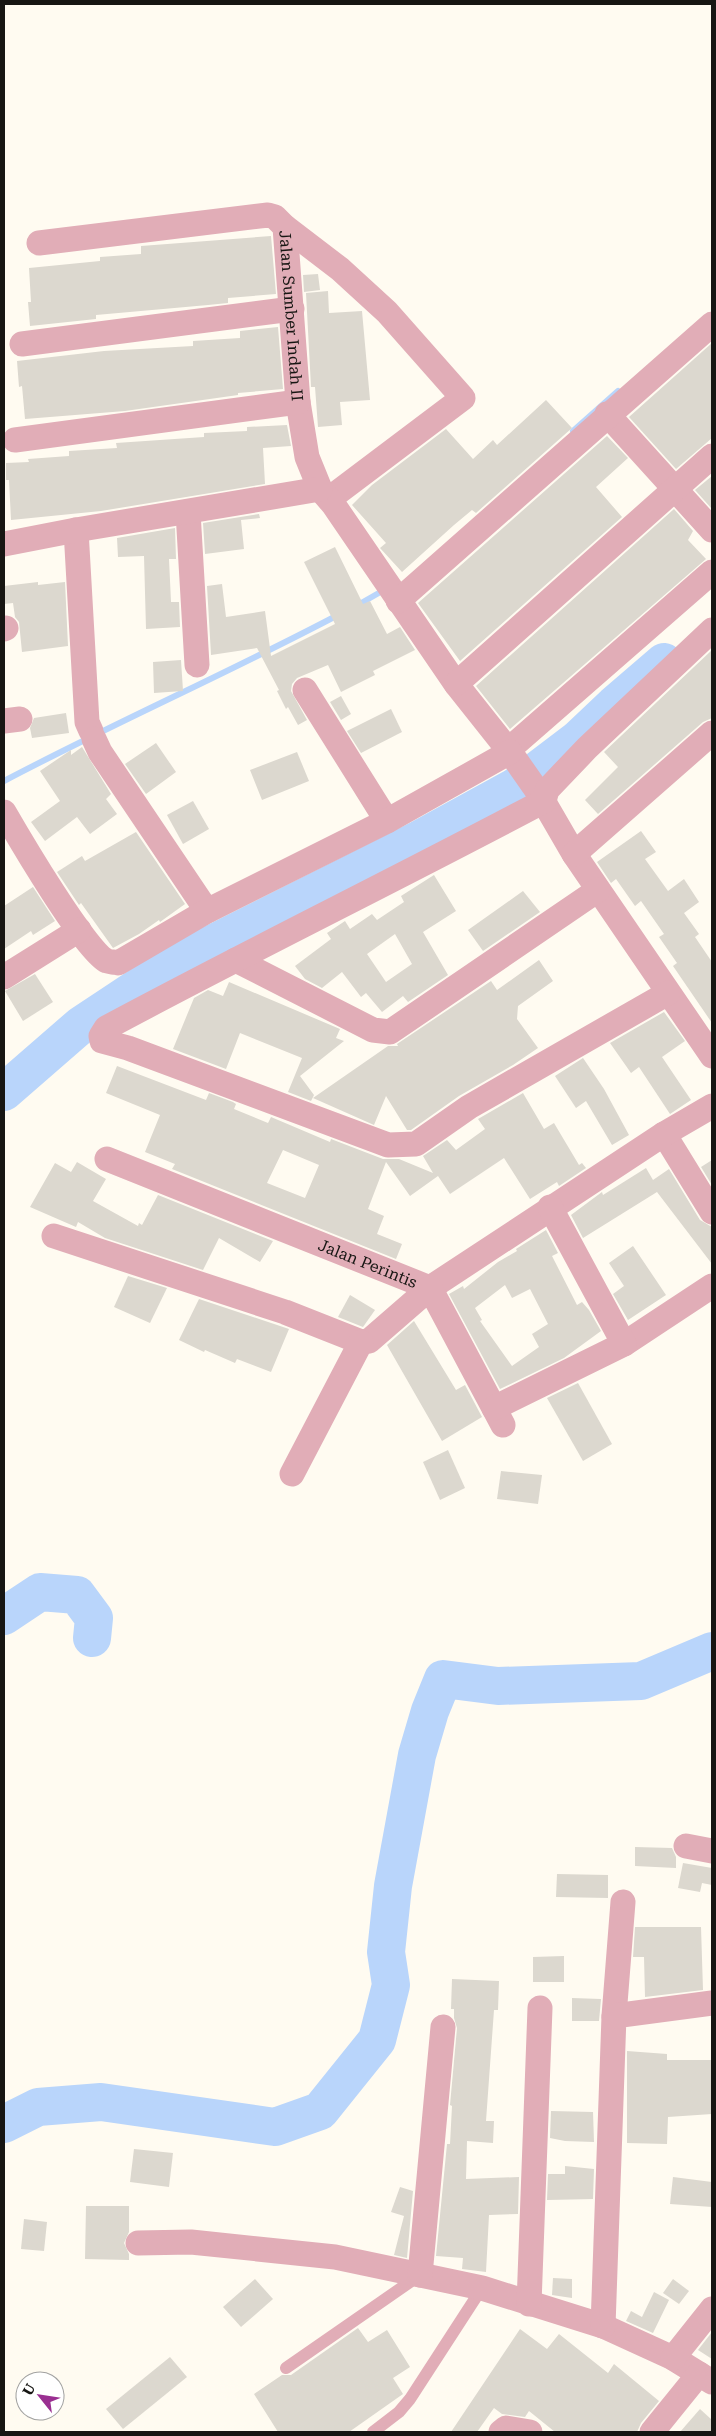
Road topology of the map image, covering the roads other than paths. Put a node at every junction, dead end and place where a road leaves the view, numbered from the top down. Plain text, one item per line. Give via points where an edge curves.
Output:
1 (285, 227) junction
2 (39, 243) dead end
3 (292, 309) junction
4 (712, 324) edge
5 (22, 344) dead end
6 (298, 402) junction
7 (607, 414) junction
8 (15, 440) dead end
9 (712, 456) edge
10 (675, 490) junction
11 (325, 494) junction
12 (188, 512) junction
13 (76, 530) junction
14 (712, 530) edge
15 (4, 544) edge
16 (712, 572) edge
17 (398, 600) junction
18 (712, 630) edge
19 (197, 665) dead end
20 (456, 684) junction
21 (305, 690) dead end
22 (712, 733) edge
23 (510, 752) junction
24 (541, 797) junction
25 (4, 812) edge
26 (387, 821) junction
27 (10, 839) edge
28 (574, 854) junction
29 (598, 890) junction
30 (207, 911) junction
31 (79, 930) junction
32 (236, 960) junction
33 (4, 977) edge
34 (668, 992) junction
35 (712, 1056) edge
36 (712, 1106) edge
37 (664, 1134) junction
38 (107, 1160) dead end
39 (550, 1207) junction
40 (712, 1212) edge
41 (54, 1236) dead end
42 (712, 1286) edge
43 (430, 1288) junction
44 (361, 1342) junction
45 (624, 1344) junction
46 (292, 1474) dead end
47 (686, 1846) dead end
48 (712, 1851) edge
49 (623, 1902) dead end
50 (712, 2004) edge
51 (540, 2008) dead end
52 (614, 2016) junction
53 (443, 2026) dead end
54 (138, 2243) dead end
55 (420, 2275) junction
56 (482, 2288) junction
57 (529, 2304) junction
58 (712, 2309) edge
59 (603, 2326) junction
60 (673, 2358) junction
61 (286, 2368) dead end
62 (705, 2378) edge
63 (373, 2432) edge
64 (501, 2432) edge
65 (530, 2432) edge
66 (652, 2432) edge

1 - 2 street, Jalan Sumber Indah II via 268,215
1 - 3 street, Jalan Sumber Indah II
1 - 11 street via 340,269 387,312 463,398
3 - 5 street
3 - 6 street, Jalan Sumber Indah II
4 - 7 street
6 - 8 street
6 - 11 street, Jalan Sumber Indah II via 307,457
7 - 10 street
7 - 17 street
9 - 10 street
10 - 14 street
10 - 20 street
11 - 12 street
11 - 17 street, Jalan Sumber Indah II
12 - 13 street
12 - 19 street
13 - 15 street
13 - 30 street via 87,722 100,752
16 - 23 street
17 - 20 street, Jalan Sumber Indah II
18 - 24 street via 587,748
20 - 23 street, Jalan Sumber Indah II
21 - 26 street
22 - 28 street
23 - 24 street, Jalan Sumber Indah II
23 - 26 street
24 - 28 street, Jalan Sumber Indah II
24 - 32 street via 410,872
25 - 27 street
26 - 30 street
27 - 31 street
28 - 29 street, Jalan Sumber Indah II
29 - 32 street via 390,1032 373,1030
29 - 34 street, Jalan Sumber Indah II
30 - 31 street via 118,963 99,955
31 - 33 street
32 - 34 street via 106,1028 102,1041 388,1146 416,1144 469,1107
34 - 35 street, Jalan Sumber Indah II
36 - 37 street, Jalan Perintis
37 - 39 street, Jalan Perintis
37 - 40 street
38 - 43 street, Jalan Perintis
39 - 43 street, Jalan Perintis
39 - 45 street
41 - 44 street via 285,1312
42 - 45 street
43 - 44 street via 368,1341
43 - 45 street via 499,1416
44 - 46 street
47 - 48 street
49 - 52 street
50 - 52 street
51 - 57 street
52 - 59 street
53 - 55 street
54 - 55 street via 191,2242 335,2257
55 - 56 street
55 - 61 lane
56 - 57 street
56 - 63 lane via 410,2399
57 - 59 street
58 - 60 street
59 - 60 street
60 - 62 street
62 - 66 street
64 - 65 street via 515,2428

